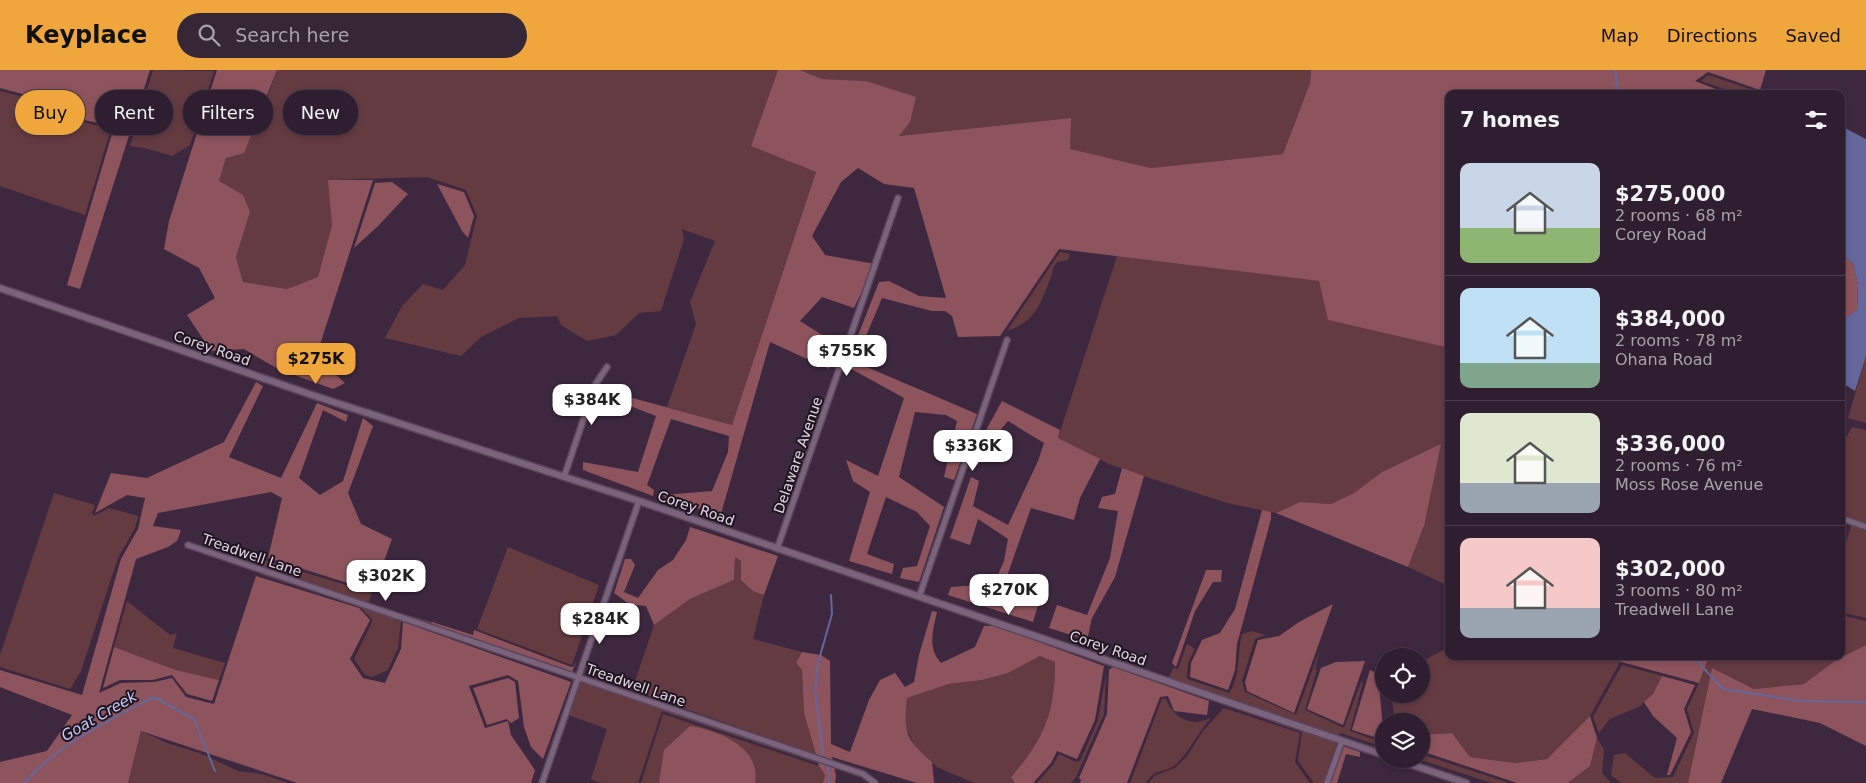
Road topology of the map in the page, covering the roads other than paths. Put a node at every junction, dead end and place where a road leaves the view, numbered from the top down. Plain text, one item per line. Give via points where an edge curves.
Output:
1 (898, 198) dead end
2 (0, 288) edge
3 (1007, 340) dead end
4 (607, 367) dead end
5 (564, 477) junction
6 (639, 501) junction
7 (1845, 519) edge
8 (1866, 526) edge
9 (188, 545) dead end
10 (778, 549) junction
11 (919, 596) junction
12 (578, 677) junction
13 (1342, 741) junction
14 (1375, 752) edge
15 (1422, 768) edge
16 (542, 783) edge
17 (875, 783) edge
18 (1328, 783) edge
19 (1466, 783) edge

1 - 10 street, Delaware Avenue
2 - 5 street, Corey Road
3 - 11 street
4 - 5 street via 595,385
5 - 6 street, Corey Road
6 - 10 street, Corey Road
6 - 12 street
7 - 8 street
9 - 12 street, Treadwell Lane
10 - 11 street, Corey Road
11 - 13 street, Corey Road
12 - 16 street
12 - 17 street, Treadwell Lane via 863,774
13 - 14 street, Corey Road
13 - 18 street
15 - 19 street

